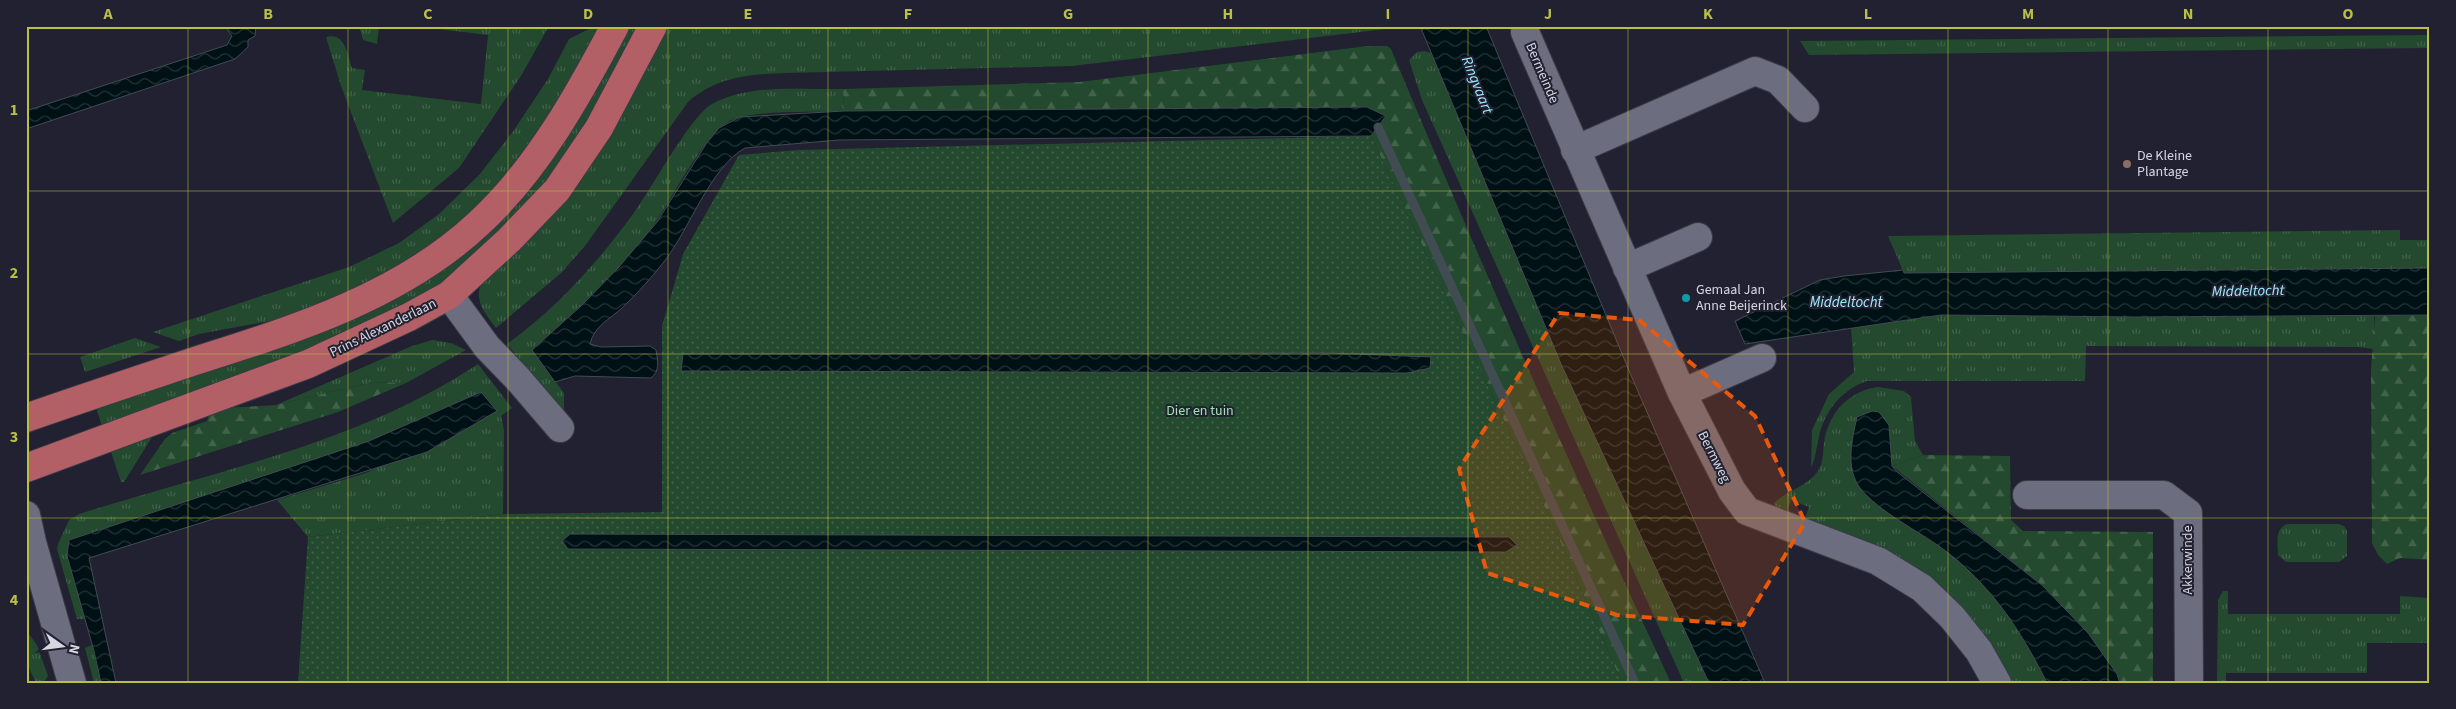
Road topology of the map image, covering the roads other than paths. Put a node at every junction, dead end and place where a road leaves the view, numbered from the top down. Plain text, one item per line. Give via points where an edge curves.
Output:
1 (615, 26) edge
2 (653, 26) edge
3 (1525, 32) dead end
4 (1805, 108) dead end
5 (1559, 114) joint
6 (1575, 150) junction
7 (1698, 237) dead end
8 (1627, 268) junction
9 (449, 295) junction
10 (1762, 358) dead end
11 (1682, 393) junction
12 (26, 418) edge
13 (560, 428) dead end
14 (26, 468) edge
15 (2027, 495) dead end
16 (26, 515) edge
17 (26, 571) edge
18 (62, 653) junction
19 (72, 683) edge
20 (1996, 683) edge
21 (2189, 683) edge

1 - 12 main road via 588,78 520,178 478,224 429,263 374,294 299,327
2 - 9 main road, Prins Alexanderlaan via 599,128 556,190 509,240
3 - 5 street, Bermeinde
4 - 6 street via 1778,80 1755,71
5 - 6 street, Bermweg
6 - 8 street, Bermweg
7 - 8 street
8 - 11 street, Bermweg
9 - 13 street via 487,347
9 - 14 main road, Prins Alexanderlaan via 409,318 308,364
10 - 11 street
11 - 20 street, Bermweg via 1732,491 1747,511 1878,561 1922,588 1952,617 1979,651
15 - 21 street, Akkerwinde via 2164,495 2188,513
16 - 18 street
17 - 18 street
18 - 19 street

